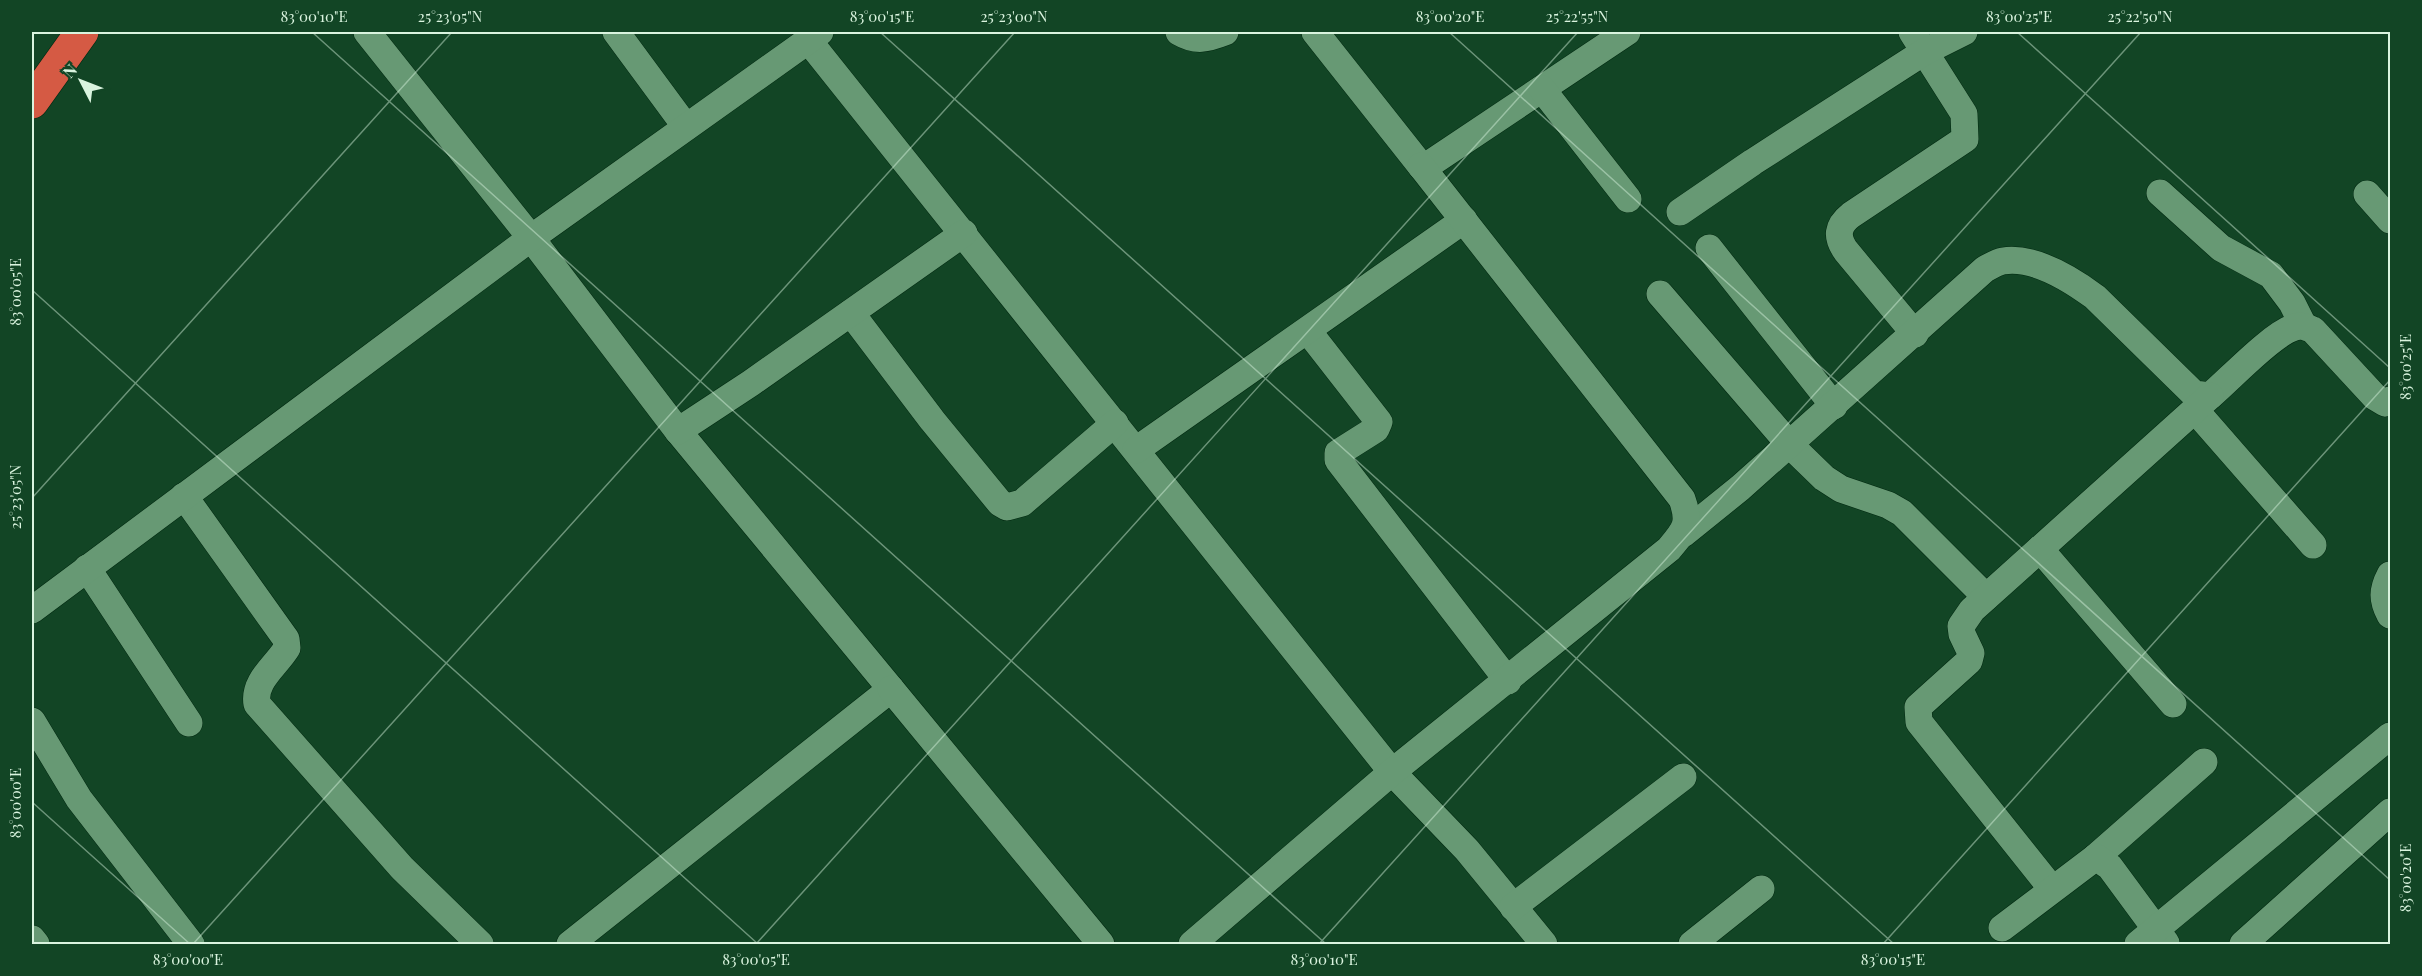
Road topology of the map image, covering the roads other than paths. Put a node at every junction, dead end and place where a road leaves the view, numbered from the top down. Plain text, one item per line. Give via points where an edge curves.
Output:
1 (75, 32) edge
2 (82, 32) edge
3 (368, 32) edge
4 (616, 32) edge
5 (1179, 32) edge
6 (1224, 32) edge
7 (1315, 32) edge
8 (1627, 32) edge
9 (1964, 32) edge
10 (814, 35) edge
11 (1918, 42) edge
12 (32, 76) edge
13 (1542, 89) junction
14 (32, 102) edge
15 (686, 127) junction
16 (1421, 166) junction
17 (2160, 193) dead end
18 (2367, 194) dead end
19 (1628, 199) dead end
20 (1680, 212) dead end
21 (1464, 220) junction
22 (2391, 220) edge
23 (964, 232) junction
24 (531, 238) junction
25 (1709, 248) dead end
26 (1660, 294) dead end
27 (851, 313) junction
28 (2303, 326) junction
29 (1308, 331) junction
30 (1915, 334) junction
31 (2202, 403) junction
32 (2389, 404) edge
33 (1834, 406) junction
34 (1115, 423) junction
35 (678, 431) junction
36 (1790, 445) junction
37 (1137, 450) junction
38 (184, 496) junction
39 (1683, 534) junction
40 (2313, 545) dead end
41 (2040, 549) junction
42 (87, 568) junction
43 (2391, 575) edge
44 (1986, 597) junction
45 (32, 610) edge
46 (2391, 615) edge
47 (1508, 681) junction
48 (891, 689) junction
49 (2173, 704) dead end
50 (32, 721) edge
51 (189, 723) dead end
52 (2391, 736) edge
53 (2204, 762) dead end
54 (1392, 772) junction
55 (1683, 777) dead end
56 (2391, 812) edge
57 (2096, 857) junction
58 (1761, 889) dead end
59 (2052, 889) junction
60 (1513, 906) junction
61 (2002, 928) dead end
62 (32, 939) edge
63 (2154, 940) edge
64 (36, 945) edge
65 (191, 945) edge
66 (480, 945) edge
67 (570, 945) edge
68 (1101, 945) edge
69 (1192, 945) edge
70 (1545, 945) edge
71 (1692, 945) edge
72 (2243, 945) edge

1 - 12 highway
2 - 14 highway
3 - 24 street
4 - 15 street
5 - 6 street via 1205,40
7 - 16 street
8 - 13 street
9 - 11 street
10 - 15 street
10 - 23 street
11 - 20 street
11 - 30 street via 1964,114 1965,139 1851,215 1840,226 1838,236
13 - 16 street
13 - 19 street
15 - 24 street
16 - 21 street
17 - 28 street via 2221,248 2271,275
18 - 22 street
21 - 29 street
21 - 39 street via 1682,499 1688,516
23 - 27 street
23 - 34 street
24 - 35 street
24 - 38 street
25 - 33 street
26 - 36 street
27 - 34 street via 932,420 1007,507 1023,503
27 - 35 street
28 - 31 street via 2279,336
28 - 32 street via 2313,330 2366,389
29 - 37 street
29 - 47 street via 1379,422 1376,429 1338,453 1338,460
30 - 31 street via 1985,269 2002,261 2042,267 2095,297
30 - 33 street
31 - 40 street
31 - 41 street
33 - 36 street
34 - 37 street
35 - 48 street
36 - 39 street
36 - 44 street via 1841,489 1902,513
37 - 54 street
38 - 42 street
38 - 66 street via 286,639 287,648 255,694 257,704 402,868
39 - 47 street
41 - 44 street
41 - 49 street
42 - 45 street
42 - 51 street
43 - 46 street via 2383,593
44 - 59 street via 1961,626 1971,653 1969,661 1924,699 1917,715 1948,760
47 - 54 street
48 - 67 street
48 - 68 street
50 - 65 street via 79,799
52 - 63 street
53 - 57 street
54 - 60 street via 1467,850
54 - 69 street
55 - 60 street
56 - 72 street
57 - 59 street
57 - 63 street via 2110,867
58 - 71 street
59 - 61 street
60 - 70 street
62 - 64 street

